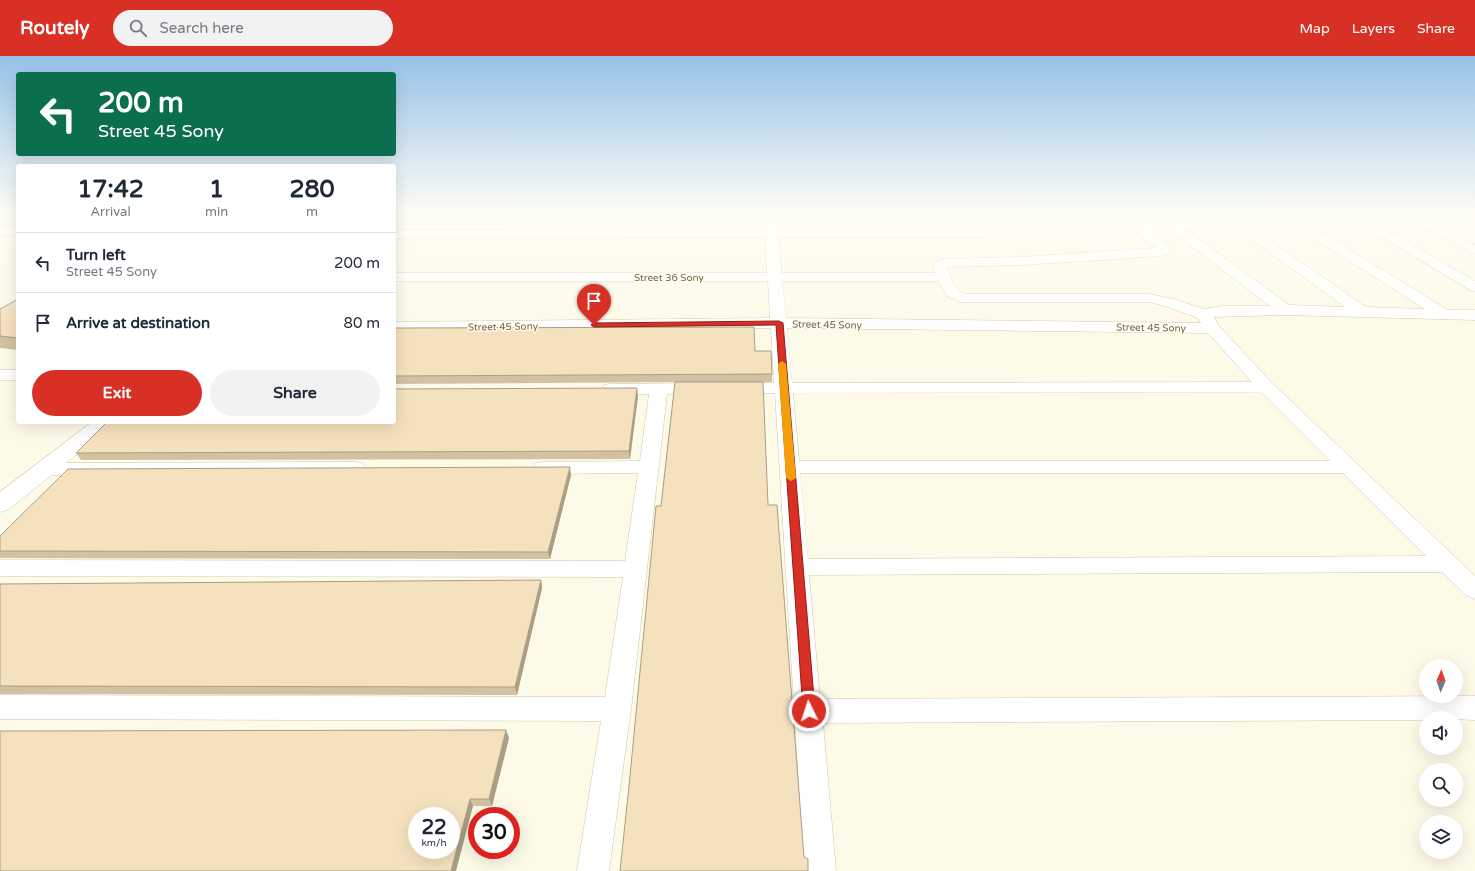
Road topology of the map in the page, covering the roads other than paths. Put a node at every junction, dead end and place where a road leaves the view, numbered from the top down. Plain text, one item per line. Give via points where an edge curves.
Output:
1 (774, 251) edge
2 (1162, 251) edge
3 (1206, 251) edge
4 (1275, 251) edge
5 (1342, 251) edge
6 (1413, 251) edge
7 (396, 277) edge
8 (776, 277) junction
9 (943, 277) junction
10 (1475, 287) edge
11 (1285, 310) junction
12 (1362, 312) junction
13 (1444, 314) junction
14 (1475, 315) edge
15 (1208, 321) junction
16 (779, 323) junction
17 (396, 327) edge
18 (0, 375) edge
19 (16, 375) edge
20 (1266, 387) junction
21 (784, 388) junction
22 (597, 389) edge
23 (659, 389) junction
24 (102, 424) edge
25 (649, 467) junction
26 (790, 467) junction
27 (1350, 467) junction
28 (371, 468) edge
29 (522, 468) edge
30 (45, 469) junction
31 (0, 504) edge
32 (1449, 564) junction
33 (0, 568) edge
34 (798, 568) junction
35 (635, 569) junction
36 (1475, 590) edge
37 (0, 707) edge
38 (1475, 708) edge
39 (617, 709) junction
40 (809, 711) junction
41 (593, 871) edge
42 (820, 871) edge

1 - 8 street
2 - 9 street via 1022,261 943,263 940,266
3 - 11 street
4 - 12 street
5 - 13 street
6 - 10 street
7 - 8 street, Street 36 Sony
8 - 9 street, Street 36 Sony
8 - 16 street
9 - 15 street via 950,292 961,298 1149,298 1169,302
11 - 12 street, Street 45 Sony
11 - 15 street, Street 45 Sony via 1222,311
12 - 13 street, Street 45 Sony
13 - 14 street, Street 45 Sony
15 - 16 street, Street 45 Sony
15 - 20 street
16 - 17 street, Street 45 Sony
16 - 21 street
18 - 19 street
20 - 21 street
20 - 27 street
21 - 23 street
21 - 26 street
22 - 23 street
23 - 25 street
24 - 30 street
25 - 29 street
25 - 35 street
26 - 27 street
26 - 34 street
27 - 32 street
28 - 30 street
30 - 31 street
32 - 34 street
32 - 36 street
33 - 35 street
34 - 40 street
35 - 39 street
37 - 39 street
38 - 40 street
39 - 41 street
40 - 42 street

